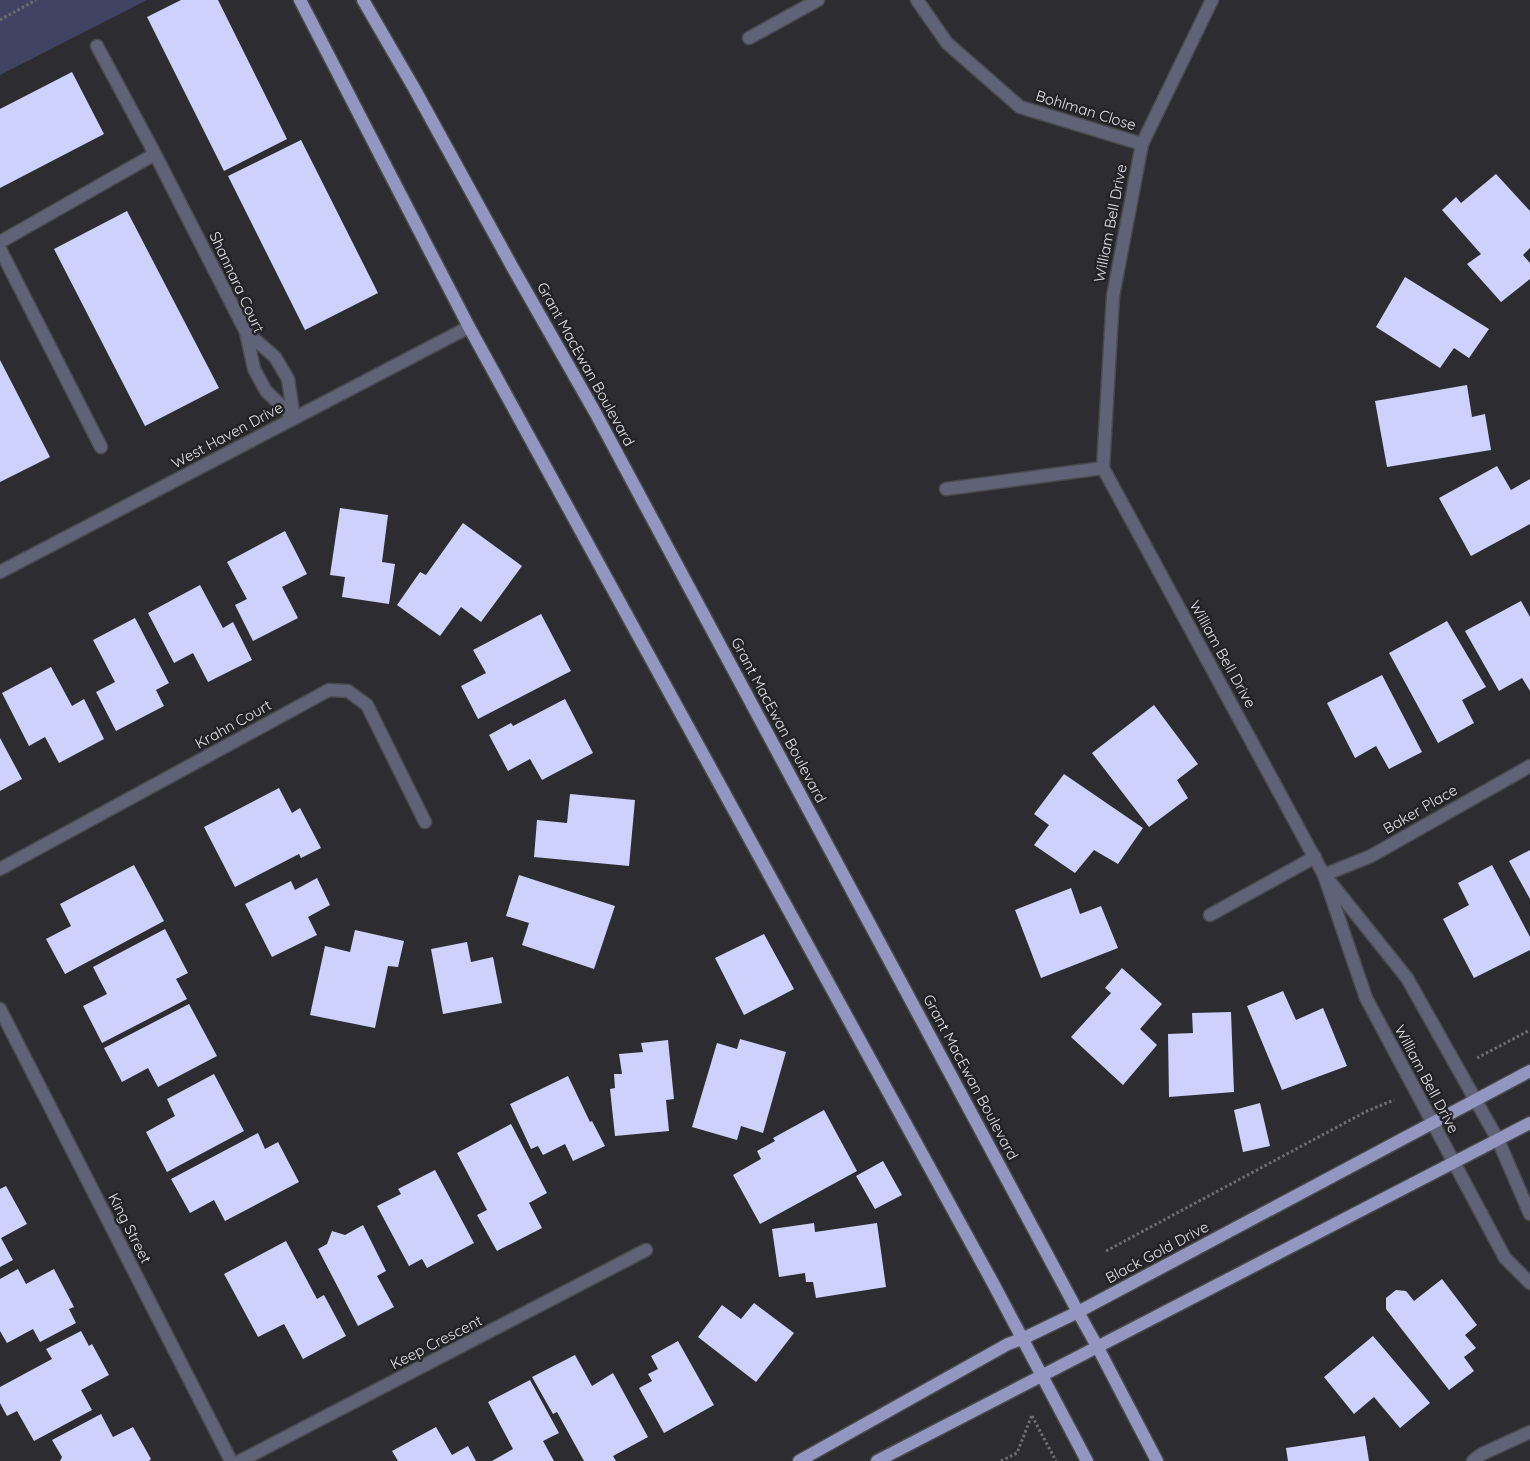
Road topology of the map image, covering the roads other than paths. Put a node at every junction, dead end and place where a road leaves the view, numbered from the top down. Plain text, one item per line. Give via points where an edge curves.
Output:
1 (363, 0) edge
2 (818, 0) edge
3 (917, 0) edge
4 (1212, 0) edge
5 (300, 2) edge
6 (748, 38) dead end
7 (97, 46) dead end
8 (1142, 144) junction
9 (156, 154) junction
10 (0, 242) edge
11 (0, 249) edge
12 (469, 327) junction
13 (246, 332) junction
14 (294, 418) junction
15 (101, 447) dead end
16 (1103, 468) junction
17 (946, 489) dead end
18 (0, 572) edge
19 (1530, 766) edge
20 (425, 822) dead end
21 (1315, 857) junction
22 (0, 869) edge
23 (1324, 875) junction
24 (1210, 914) dead end
25 (0, 1009) edge
26 (1530, 1071) edge
27 (1476, 1100) junction
28 (1433, 1122) junction
29 (1530, 1123) edge
30 (1498, 1140) junction
31 (1453, 1163) junction
32 (1530, 1214) edge
33 (646, 1250) dead end
34 (1530, 1283) edge
35 (1078, 1312) junction
36 (1022, 1339) junction
37 (1098, 1348) junction
38 (1041, 1375) junction
39 (1530, 1432) edge
40 (231, 1461) edge
41 (240, 1461) edge
42 (799, 1461) edge
43 (878, 1461) edge
44 (1087, 1461) edge
45 (1157, 1461) edge
46 (1473, 1461) edge

1 - 35 main road, Grant MacEwan Boulevard via 596,414
2 - 6 street
3 - 8 street, Bohlman Close via 948,43 1020,107
4 - 8 street, William Bell Drive
5 - 12 main road
7 - 9 street, Shannara Court
8 - 16 street, William Bell Drive via 1113,296
9 - 10 street
9 - 13 street, Shannara Court
11 - 15 street
12 - 14 street, West Haven Drive
12 - 36 main road
13 - 14 street, Shannara Court via 254,369 266,391
13 - 14 street via 275,357 288,379
14 - 18 street, West Haven Drive
16 - 17 street
16 - 21 street, William Bell Drive
19 - 23 street, Baker Place via 1371,856
20 - 22 street, Krahn Court via 366,705 348,691 328,690
21 - 23 street, William Bell Drive
21 - 24 street
23 - 27 street, William Bell Drive via 1407,978
23 - 28 street, William Bell Drive via 1366,998
25 - 40 street, King Street
26 - 27 main road, Black Gold Drive
27 - 28 main road, Black Gold Drive
27 - 30 street, William Bell Drive
28 - 31 street, William Bell Drive
28 - 35 main road, Black Gold Drive
29 - 30 main road
30 - 31 main road
30 - 32 street, William Bell Drive
31 - 34 street, William Bell Drive via 1505,1258
31 - 37 main road
33 - 41 street, Keep Crescent
35 - 36 main road, Black Gold Drive
35 - 37 main road, Grant MacEwan Boulevard
36 - 38 main road
36 - 42 main road, Black Gold Drive
37 - 38 main road
37 - 45 main road, Grant MacEwan Boulevard
38 - 43 main road
38 - 44 main road
39 - 46 street

